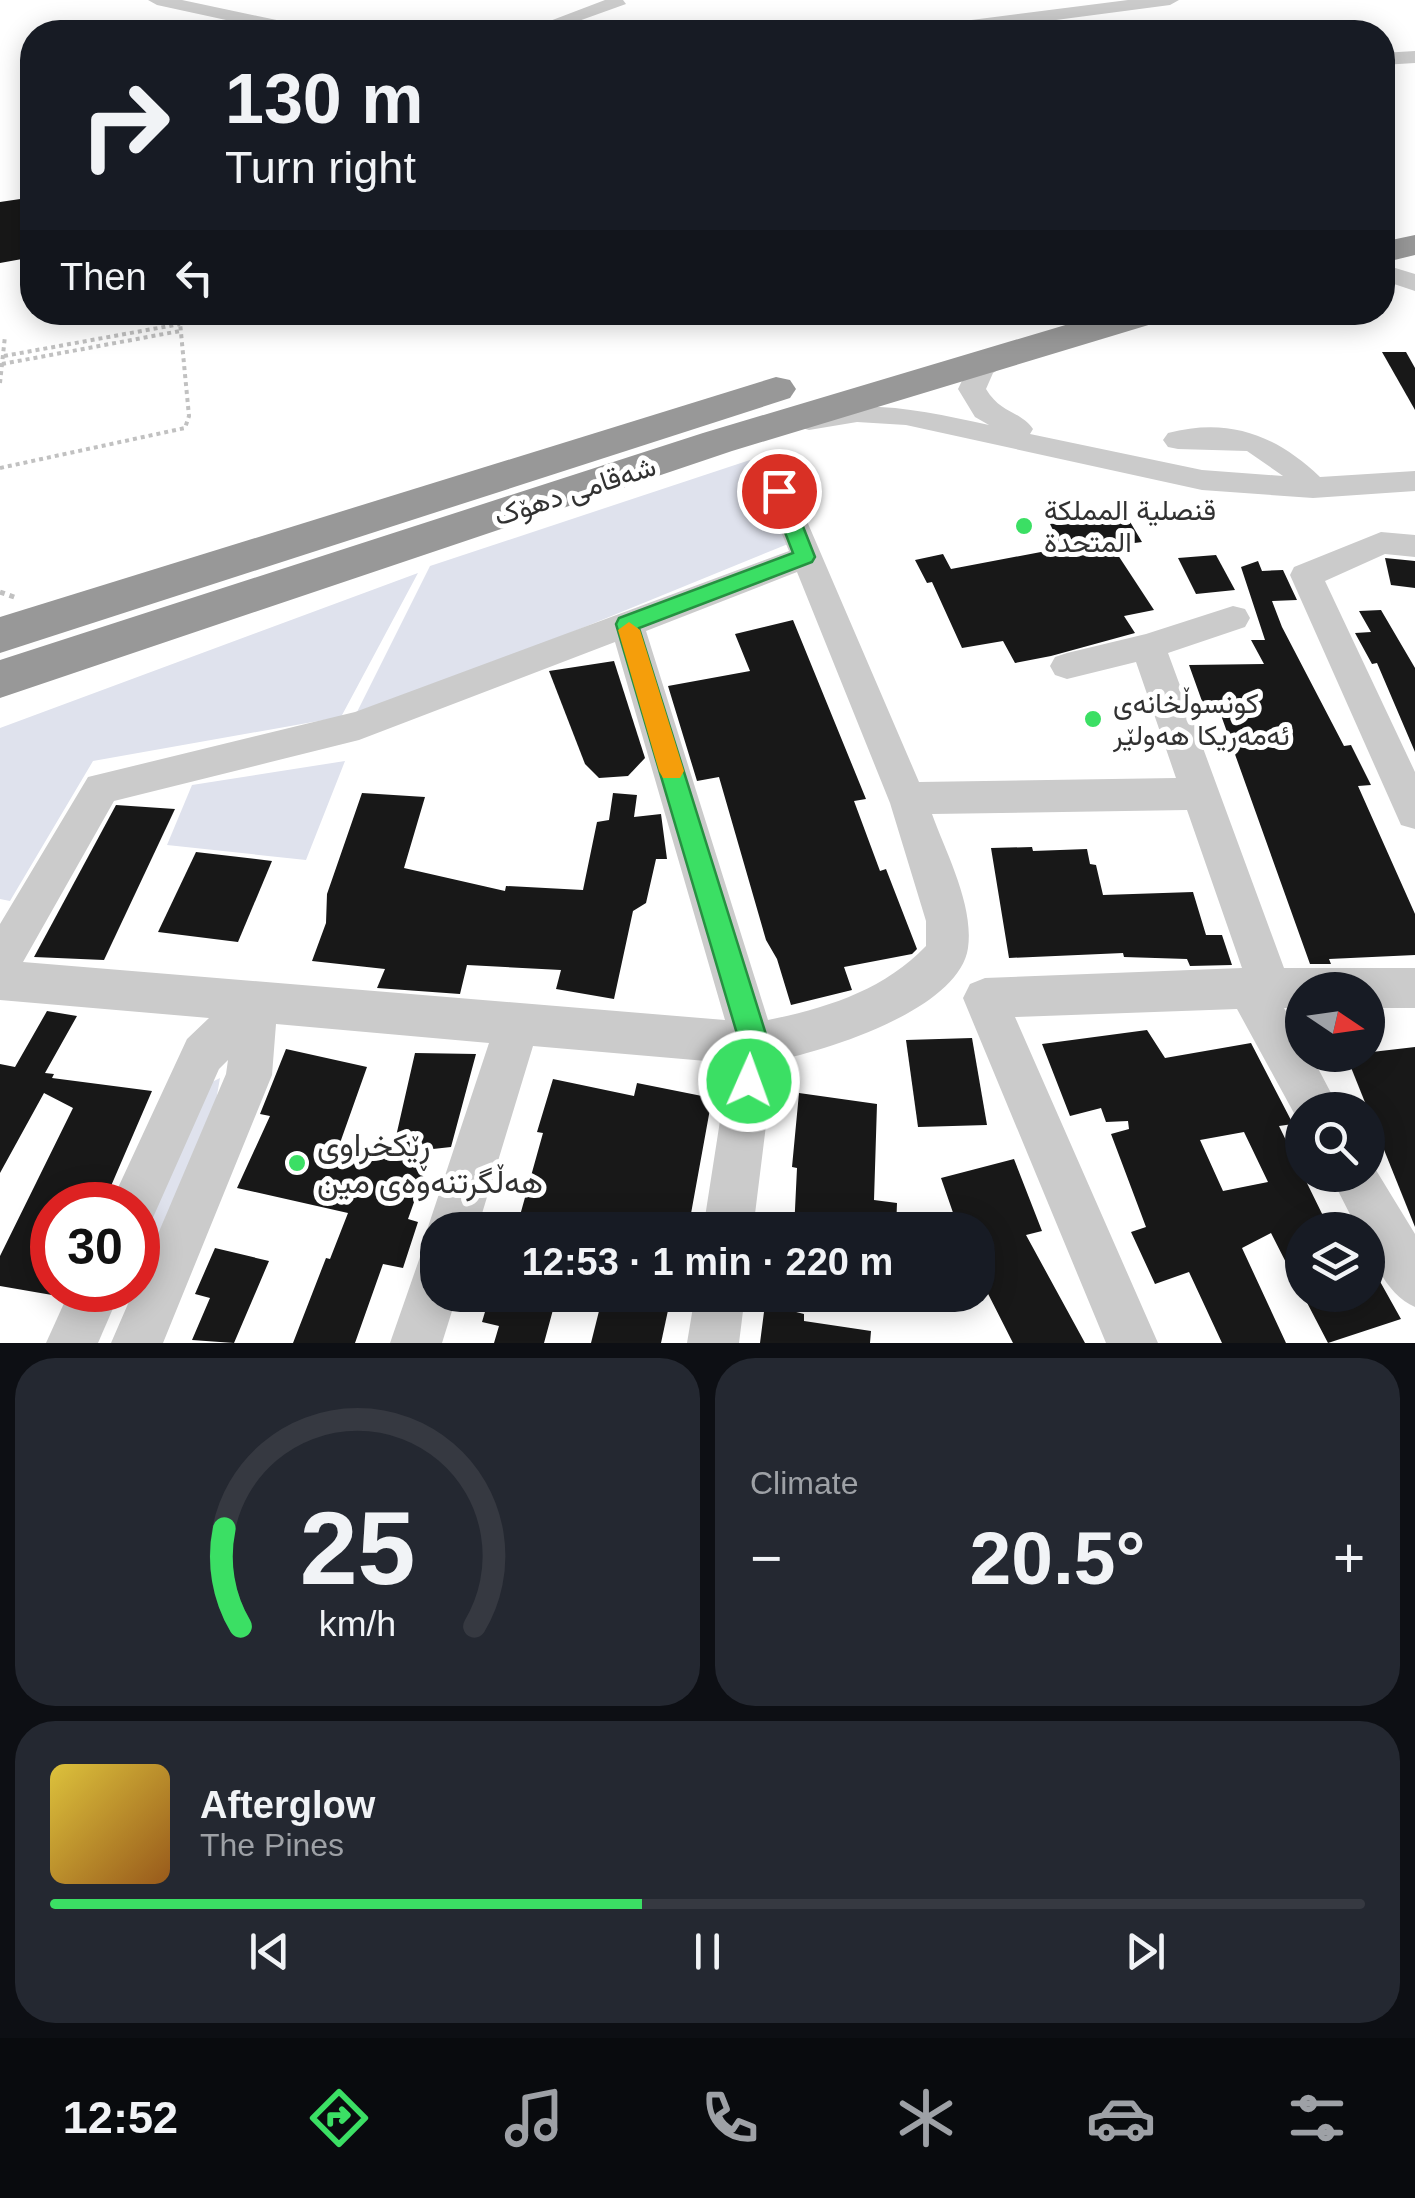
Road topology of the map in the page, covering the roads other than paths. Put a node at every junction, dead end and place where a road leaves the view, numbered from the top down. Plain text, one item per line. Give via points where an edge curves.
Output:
1 (157, 0) edge
2 (614, 0) edge
3 (1143, 0) edge
4 (1170, 0) edge
5 (250, 20) edge
6 (567, 20) edge
7 (1006, 20) edge
8 (1063, 325) edge
9 (1029, 330) edge
10 (762, 429) junction
11 (1178, 440) dead end
12 (1033, 444) junction
13 (1105, 460) junction
14 (1415, 481) edge
15 (1313, 488) junction
16 (779, 491) dead end
17 (1415, 500) edge
18 (1415, 546) edge
19 (805, 557) junction
20 (1233, 618) dead end
21 (627, 624) junction
22 (0, 634) edge
23 (1148, 646) junction
24 (1067, 666) dead end
25 (0, 679) edge
26 (1201, 794) junction
27 (908, 798) junction
28 (1415, 814) edge
29 (4, 946) edge
30 (0, 980) edge
31 (1260, 988) junction
32 (1415, 988) edge
33 (257, 1001) junction
34 (518, 1022) junction
35 (754, 1044) junction
36 (1309, 1092) edge
37 (145, 1182) edge
38 (1364, 1192) edge
39 (458, 1212) edge
40 (731, 1212) edge
41 (1410, 1266) edge
42 (86, 1312) edge
43 (426, 1312) edge
44 (718, 1312) edge
45 (72, 1343) edge
46 (137, 1343) edge
47 (416, 1343) edge
48 (713, 1343) edge
49 (1132, 1343) edge

1 - 5 street
2 - 6 street
3 - 4 street
3 - 7 street
8 - 9 highway, شەقامی دهۆک
9 - 10 highway, شەقامی دهۆک
9 - 13 street via 977,372 972,389 978,404 1006,424
9 - 22 highway, شەقامی دهۆک via 642,430
10 - 12 street via 886,413
10 - 25 highway, شەقامی دهۆک
11 - 15 street via 1260,442
12 - 13 street
12 - 17 street via 1068,472 1210,500 1300,507
13 - 15 street via 1202,480
14 - 15 street
16 - 19 street
18 - 28 street via 1382,543 1306,575
19 - 21 street
19 - 27 street
20 - 23 street
21 - 29 street via 359,726 100,788
21 - 35 street
23 - 24 street
23 - 26 street
26 - 27 street
26 - 31 street
27 - 35 street via 944,903 948,948 935,968 836,1025
30 - 33 street
31 - 32 street
31 - 36 street
31 - 49 street via 985,998
33 - 34 street
33 - 37 street via 203,1054
33 - 46 street via 249,1075
34 - 35 street
34 - 39 street
35 - 40 street
38 - 41 street
42 - 45 street
43 - 47 street
44 - 48 street

